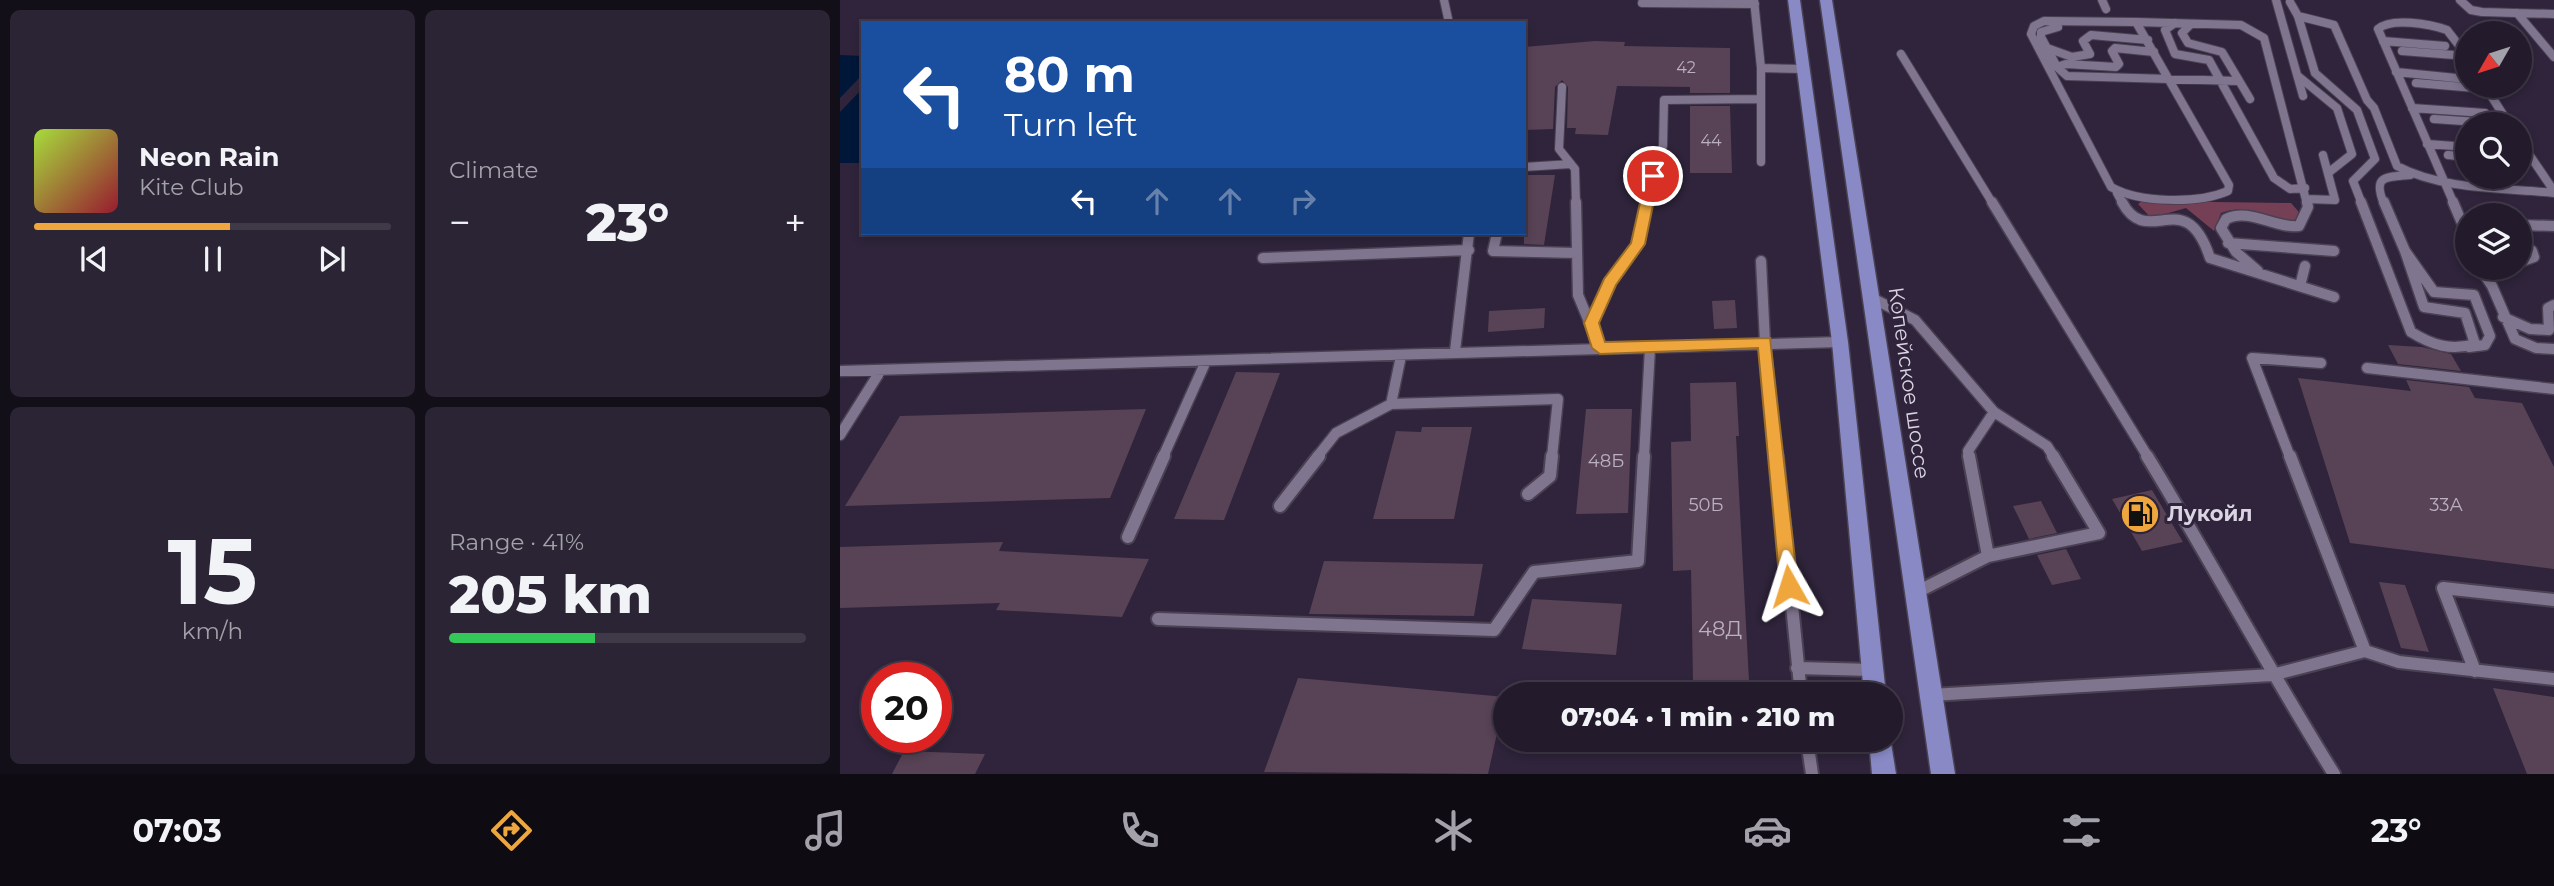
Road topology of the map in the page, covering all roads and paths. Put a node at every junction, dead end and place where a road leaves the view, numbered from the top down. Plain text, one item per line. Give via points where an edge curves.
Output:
1 (1444, 0) edge
2 (1643, 0) edge
3 (1794, 0) edge
4 (1826, 0) edge
5 (2102, 0) edge
6 (2276, 0) edge
7 (2460, 0) edge
8 (1754, 2) edge
9 (2290, 2) edge
10 (2106, 9) dead end
11 (2517, 13) junction
12 (2554, 14) edge
13 (2298, 16) junction
14 (1449, 21) edge
15 (2135, 21) junction
16 (2175, 23) junction
17 (2191, 24) junction
18 (2095, 27) dead end
19 (2425, 36) dead end
20 (2455, 38) edge
21 (2147, 40) junction
22 (2383, 41) junction
23 (2431, 45) junction
24 (2445, 46) dead end
25 (2047, 48) junction
26 (2402, 51) dead end
27 (2154, 52) junction
28 (2420, 52) junction
29 (1901, 54) dead end
30 (2455, 55) edge
31 (2554, 57) edge
32 (2426, 62) dead end
33 (2057, 67) junction
34 (2442, 67) dead end
35 (1761, 68) junction
36 (1804, 69) junction
37 (2396, 72) junction
38 (2298, 76) junction
39 (2449, 77) junction
40 (2455, 78) edge
41 (2167, 80) junction
42 (2219, 81) junction
43 (2237, 81) junction
44 (2416, 83) dead end
45 (2435, 84) junction
46 (2455, 85) edge
47 (1562, 88) dead end
48 (2441, 94) dead end
49 (2303, 96) dead end
50 (1761, 99) junction
51 (2250, 99) dead end
52 (2459, 101) dead end
53 (2412, 108) junction
54 (2466, 112) joint
55 (2434, 119) dead end
56 (2452, 120) junction
57 (2455, 120) edge
58 (2455, 126) edge
59 (2427, 144) junction
60 (1663, 146) dead end
61 (2455, 152) edge
62 (2323, 155) dead end
63 (2448, 155) dead end
64 (2455, 155) edge
65 (2532, 160) edge
66 (1761, 162) dead end
67 (2534, 163) joint
68 (1571, 164) junction
69 (1526, 167) edge
70 (2328, 173) junction
71 (2411, 175) junction
72 (1653, 176) dead end
73 (2442, 179) junction
74 (2305, 188) junction
75 (2554, 192) edge
76 (2117, 193) junction
77 (2307, 199) junction
78 (2455, 208) edge
79 (2532, 225) edge
80 (2554, 226) edge
81 (1469, 235) edge
82 (1497, 235) edge
83 (2228, 243) junction
84 (1469, 250) junction
85 (2334, 251) dead end
86 (2405, 251) junction
87 (1577, 253) junction
88 (1264, 258) dead end
89 (1761, 261) dead end
90 (2305, 266) dead end
91 (2258, 271) junction
92 (2488, 280) edge
93 (2300, 286) junction
94 (2334, 297) dead end
95 (1872, 298) junction
96 (2554, 305) edge
97 (2503, 317) junction
98 (1591, 323) junction
99 (1765, 342) junction
100 (1840, 342) junction
101 (1600, 348) junction
102 (1650, 348) junction
103 (2463, 348) junction
104 (2554, 349) edge
105 (1455, 351) junction
106 (1401, 355) junction
107 (1206, 361) junction
108 (2321, 363) dead end
109 (2367, 368) dead end
110 (881, 370) junction
111 (840, 371) edge
112 (2554, 388) edge
113 (1391, 404) junction
114 (1994, 412) junction
115 (840, 435) edge
116 (1528, 494) dead end
117 (1280, 506) dead end
118 (1128, 537) dead end
119 (1988, 556) junction
120 (1916, 593) junction
121 (2554, 600) edge
122 (1157, 619) dead end
123 (2365, 651) junction
124 (1797, 668) junction
125 (1872, 670) junction
126 (2475, 671) junction
127 (2272, 675) junction
128 (2554, 679) edge
129 (1799, 682) edge
130 (1873, 682) edge
131 (1931, 695) junction
132 (1809, 752) edge
133 (1881, 752) edge
134 (1812, 774) edge
135 (1884, 774) edge
136 (1943, 774) edge
137 (2334, 774) edge

1 - 14 lane
2 - 8 lane
3 - 36 main road
4 - 95 main road, Копейское шоссе
5 - 10 lane
6 - 38 lane
7 - 11 lane via 2471,10
8 - 35 lane
9 - 13 lane
11 - 12 lane
11 - 31 lane
13 - 71 lane via 2327,21 2339,30 2397,166
13 - 103 lane via 2315,74 2357,110 2375,159 2353,181 2411,332 2432,346
15 - 16 lane
15 - 21 lane
15 - 76 lane via 2044,21 2031,30
16 - 17 lane
16 - 42 lane via 2165,30 2175,54 2205,57
17 - 43 lane via 2182,33 2188,43 2219,48
17 - 74 lane via 2241,25 2264,38
18 - 25 lane via 2046,28 2041,37
19 - 23 lane
20 - 22 lane via 2442,27 2385,24 2378,29
21 - 25 lane via 2091,35 2083,41 2090,54 2079,58
21 - 27 lane
22 - 23 lane
22 - 37 lane
23 - 24 lane
25 - 33 lane
26 - 28 lane
27 - 33 lane via 2115,48 2116,67
27 - 41 lane
28 - 30 lane
28 - 32 lane
29 - 127 lane via 2215,567
33 - 41 lane via 2078,79
34 - 39 lane
35 - 36 lane
35 - 50 lane
36 - 100 main road
37 - 39 lane
37 - 53 lane
38 - 49 lane
38 - 70 lane via 2337,108 2352,154
39 - 40 lane
41 - 42 lane
41 - 76 lane via 2229,185 2228,191 2209,199
42 - 43 lane
42 - 74 lane via 2274,178 2290,189
43 - 51 lane
44 - 45 lane
45 - 46 lane
45 - 48 lane
47 - 68 lane via 1559,149
50 - 60 lane via 1664,100
50 - 66 lane
52 - 54 lane
53 - 54 lane
53 - 59 lane
55 - 56 lane
56 - 57 lane
56 - 58 lane
59 - 61 lane
59 - 73 lane
62 - 70 lane
63 - 64 lane
65 - 67 lane
67 - 75 lane
68 - 69 lane
68 - 87 lane via 1575,169
70 - 77 lane via 2335,201
71 - 73 lane
71 - 86 lane via 2386,177 2378,189
72 - 98 lane via 1638,244 1609,283
73 - 75 lane
73 - 78 lane
74 - 77 lane
76 - 91 lane via 2123,207 2141,223 2181,217 2200,233 2210,258
77 - 83 lane via 2304,218 2290,229 2242,214 2230,215 2221,228
79 - 80 lane
81 - 84 lane
82 - 87 lane via 1493,251
83 - 85 lane
83 - 91 lane via 2241,260
84 - 88 lane
84 - 105 lane
86 - 103 lane via 2424,307 2465,313 2475,344
86 - 103 lane via 2434,292 2474,295 2490,335 2485,345
87 - 98 lane via 1578,295
89 - 99 lane
90 - 93 lane
91 - 93 lane
92 - 97 lane
93 - 94 lane
95 - 114 lane via 1915,320
95 - 120 main road, Копейское шоссе
96 - 97 lane via 2548,308 2549,330 2542,332
97 - 104 lane via 2509,334 2520,345
98 - 101 lane
99 - 100 lane
99 - 102 lane
99 - 124 lane
100 - 125 main road
101 - 102 lane
101 - 105 lane
102 - 122 lane via 1638,561 1534,572 1494,630
105 - 106 lane
106 - 107 lane
106 - 113 lane
107 - 110 lane
107 - 118 lane
108 - 123 lane via 2252,358
109 - 112 lane
110 - 111 lane
110 - 115 lane
113 - 116 lane via 1558,399 1550,475
113 - 117 lane via 1336,433
114 - 119 lane via 1968,450
114 - 119 lane via 2047,446 2099,533
119 - 120 lane
120 - 131 main road, Копейское шоссе
121 - 126 lane via 2443,588
123 - 126 lane via 2399,662
123 - 127 lane
124 - 125 lane
124 - 129 lane
125 - 130 main road
126 - 128 lane
127 - 131 lane
127 - 137 lane
131 - 136 main road, Копейское шоссе
132 - 134 lane
133 - 135 main road

